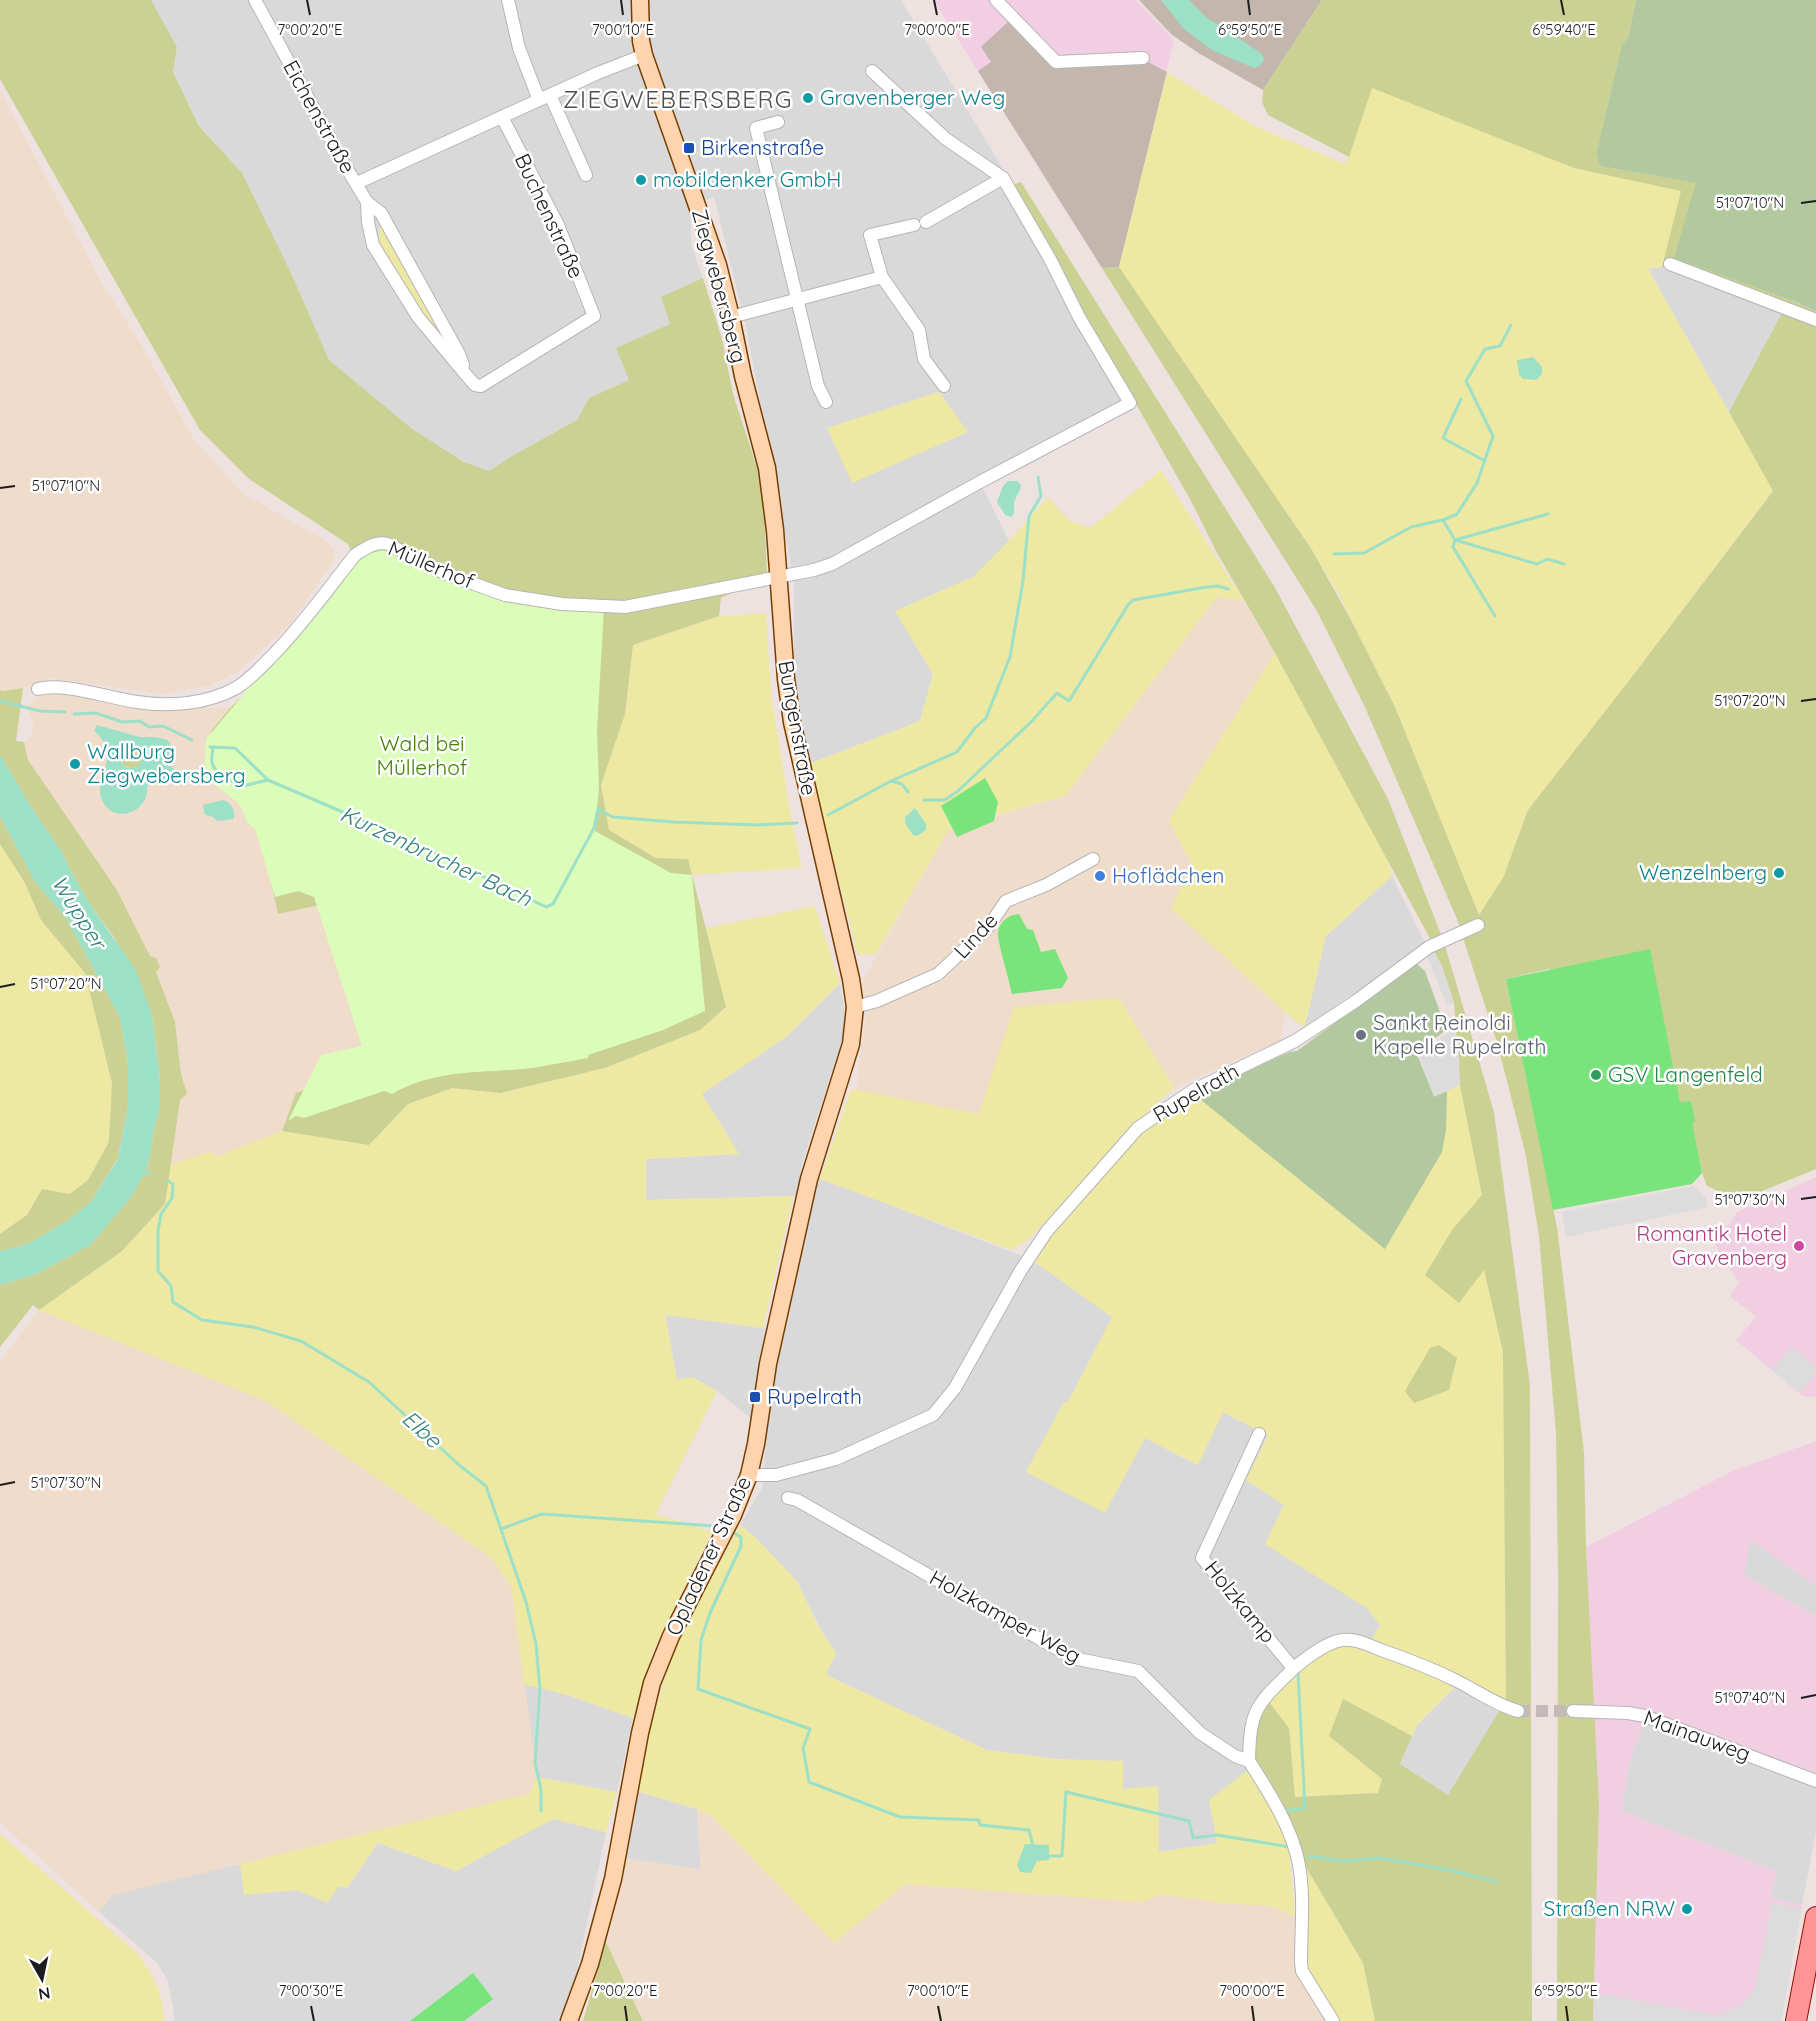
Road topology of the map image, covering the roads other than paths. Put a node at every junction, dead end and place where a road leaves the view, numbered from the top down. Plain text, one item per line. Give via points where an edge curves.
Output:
1 (255, 0) edge
2 (508, 0) edge
3 (640, 0) edge
4 (996, 0) edge
5 (644, 55) junction
6 (1143, 58) dead end
7 (872, 71) dead end
8 (545, 97) junction
9 (502, 117) junction
10 (778, 122) dead end
11 (586, 175) dead end
12 (1003, 178) junction
13 (357, 183) junction
14 (367, 202) junction
15 (1670, 264) dead end
16 (882, 278) junction
17 (797, 300) junction
18 (731, 317) junction
19 (1816, 320) edge
20 (467, 376) junction
21 (481, 386) joint
22 (944, 386) dead end
23 (826, 402) dead end
24 (779, 578) junction
25 (38, 689) dead end
26 (1093, 859) dead end
27 (828, 876) joint
28 (1478, 925) dead end
29 (855, 1007) junction
30 (1259, 1434) dead end
31 (749, 1475) junction
32 (789, 1498) dead end
33 (1293, 1668) junction
34 (1518, 1711) tunnel mouth
35 (1573, 1711) tunnel mouth
36 (1249, 1761) junction
37 (1816, 1782) edge
38 (1816, 1917) edge
39 (569, 2021) edge
40 (1333, 2021) edge
41 (1796, 2021) edge

1 - 13 street, Eichenstraße
2 - 8 street via 519,48
3 - 5 main road, Ziegwebersberg
4 - 6 street via 1056,62
5 - 8 street
5 - 18 main road, Ziegwebersberg via 714,254
7 - 12 street via 946,139
8 - 9 street
8 - 11 street
9 - 13 street
9 - 21 street, Buchenstraße via 558,225 594,316
10 - 17 street via 756,128
12 - 16 street via 920,223 870,235
12 - 24 street via 1130,403 832,564
13 - 14 street, Eichenstraße
14 - 20 street, Eichenstraße via 381,213 459,354
14 - 20 street, Eichenstraße via 373,245 418,317
15 - 19 street
16 - 17 street
16 - 22 street via 919,330 924,359
17 - 18 street
17 - 23 street via 818,386
18 - 24 main road, Ziegwebersberg via 767,468
20 - 21 street, Eichenstraße
24 - 25 street, Müllerhof via 625,607 562,604 505,595 444,573 380,543 356,555 293,635 236,688 202,701 167,704 64,688
24 - 27 main road, Bungenstraße via 792,722
26 - 29 street, Linde via 1006,901 989,927 938,974
27 - 29 main road, Opladener Straße
28 - 31 street, Rupelrath via 1429,947 1295,1041 1192,1091 1138,1128 1047,1231 961,1379 933,1415 836,1459 776,1475
29 - 31 main road, Opladener Straße via 851,1044 799,1223
30 - 33 street, Holzkamp via 1202,1558
31 - 39 main road, Opladener Straße via 652,1683 613,1879 590,1964
32 - 36 street, Holzkamper Weg via 1073,1658 1138,1671 1200,1733
33 - 34 street via 1336,1641 1349,1640 1427,1668
33 - 36 street via 1258,1706 1249,1738
35 - 37 street, Mainauweg via 1646,1716
36 - 40 street via 1270,1794 1294,1847 1301,1890 1302,1971
38 - 41 main road

